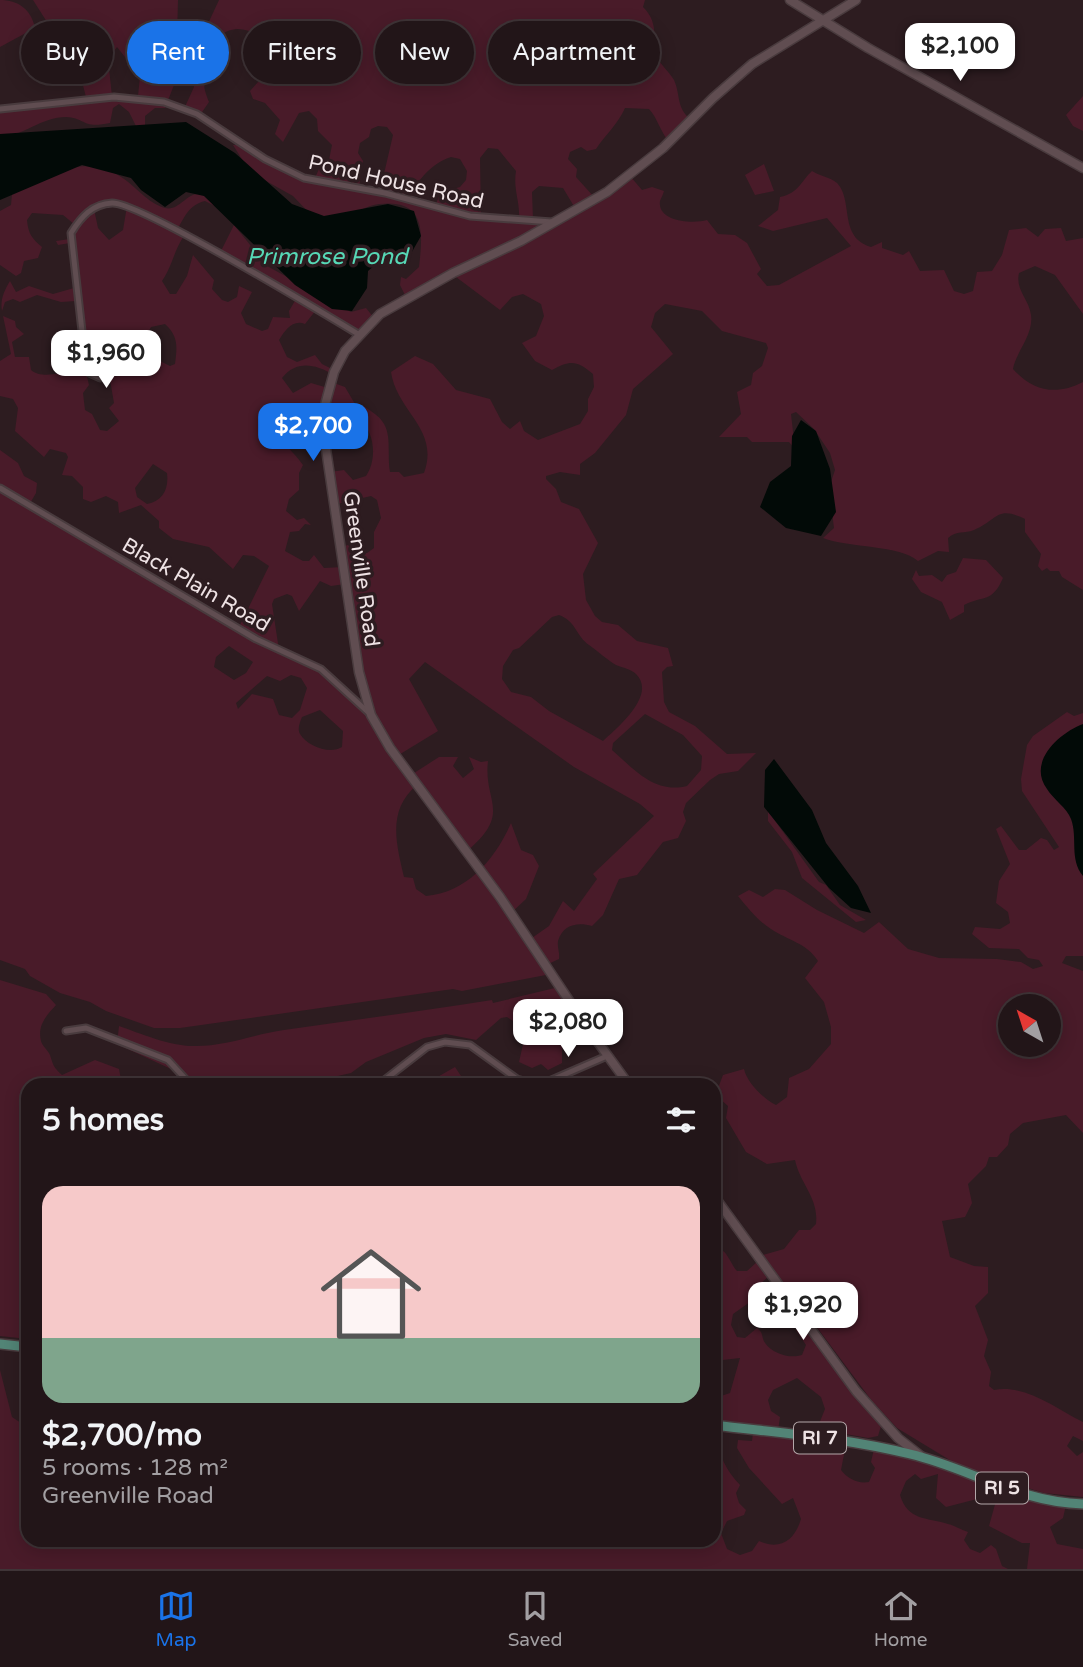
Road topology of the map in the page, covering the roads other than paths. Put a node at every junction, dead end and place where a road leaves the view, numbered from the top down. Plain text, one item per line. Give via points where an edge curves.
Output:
1 (790, 0) edge
2 (856, 0) edge
3 (824, 22) junction
4 (0, 109) edge
5 (1083, 168) edge
6 (554, 223) junction
7 (358, 334) junction
8 (84, 349) junction
9 (0, 488) edge
10 (371, 715) junction
11 (66, 1031) dead end
12 (607, 1056) junction
13 (187, 1078) edge
14 (386, 1078) edge
15 (516, 1078) edge
16 (555, 1078) edge
17 (624, 1078) edge
18 (721, 1206) edge
19 (0, 1344) edge
20 (21, 1346) edge
21 (721, 1426) edge
22 (924, 1458) junction
23 (1083, 1504) edge

1 - 3 main road
2 - 3 main road, Greenville Road
3 - 5 main road
3 - 6 main road, Greenville Road via 752,64 629,177
4 - 6 street, Pond House Road via 114,97 164,102 197,114 265,159 304,178 470,216
6 - 7 main road, Greenville Road via 398,302
7 - 8 street via 162,223 114,202 95,206 71,233
7 - 10 main road, Greenville Road via 334,372 323,425 359,672
8 - 8 street via 89,373 100,378 113,372 117,362 109,349
9 - 10 street, Black Plain Road via 256,639 320,669
10 - 12 main road, Greenville Road
11 - 13 street via 86,1028 168,1060
12 - 16 street
12 - 17 main road, Greenville Road
14 - 15 street via 427,1047 445,1042 470,1045
18 - 22 main road, RI 5 via 856,1391 898,1438
19 - 20 main road
21 - 22 main road, RI 7 via 842,1441
22 - 23 main road, RI 5 via 1020,1494

